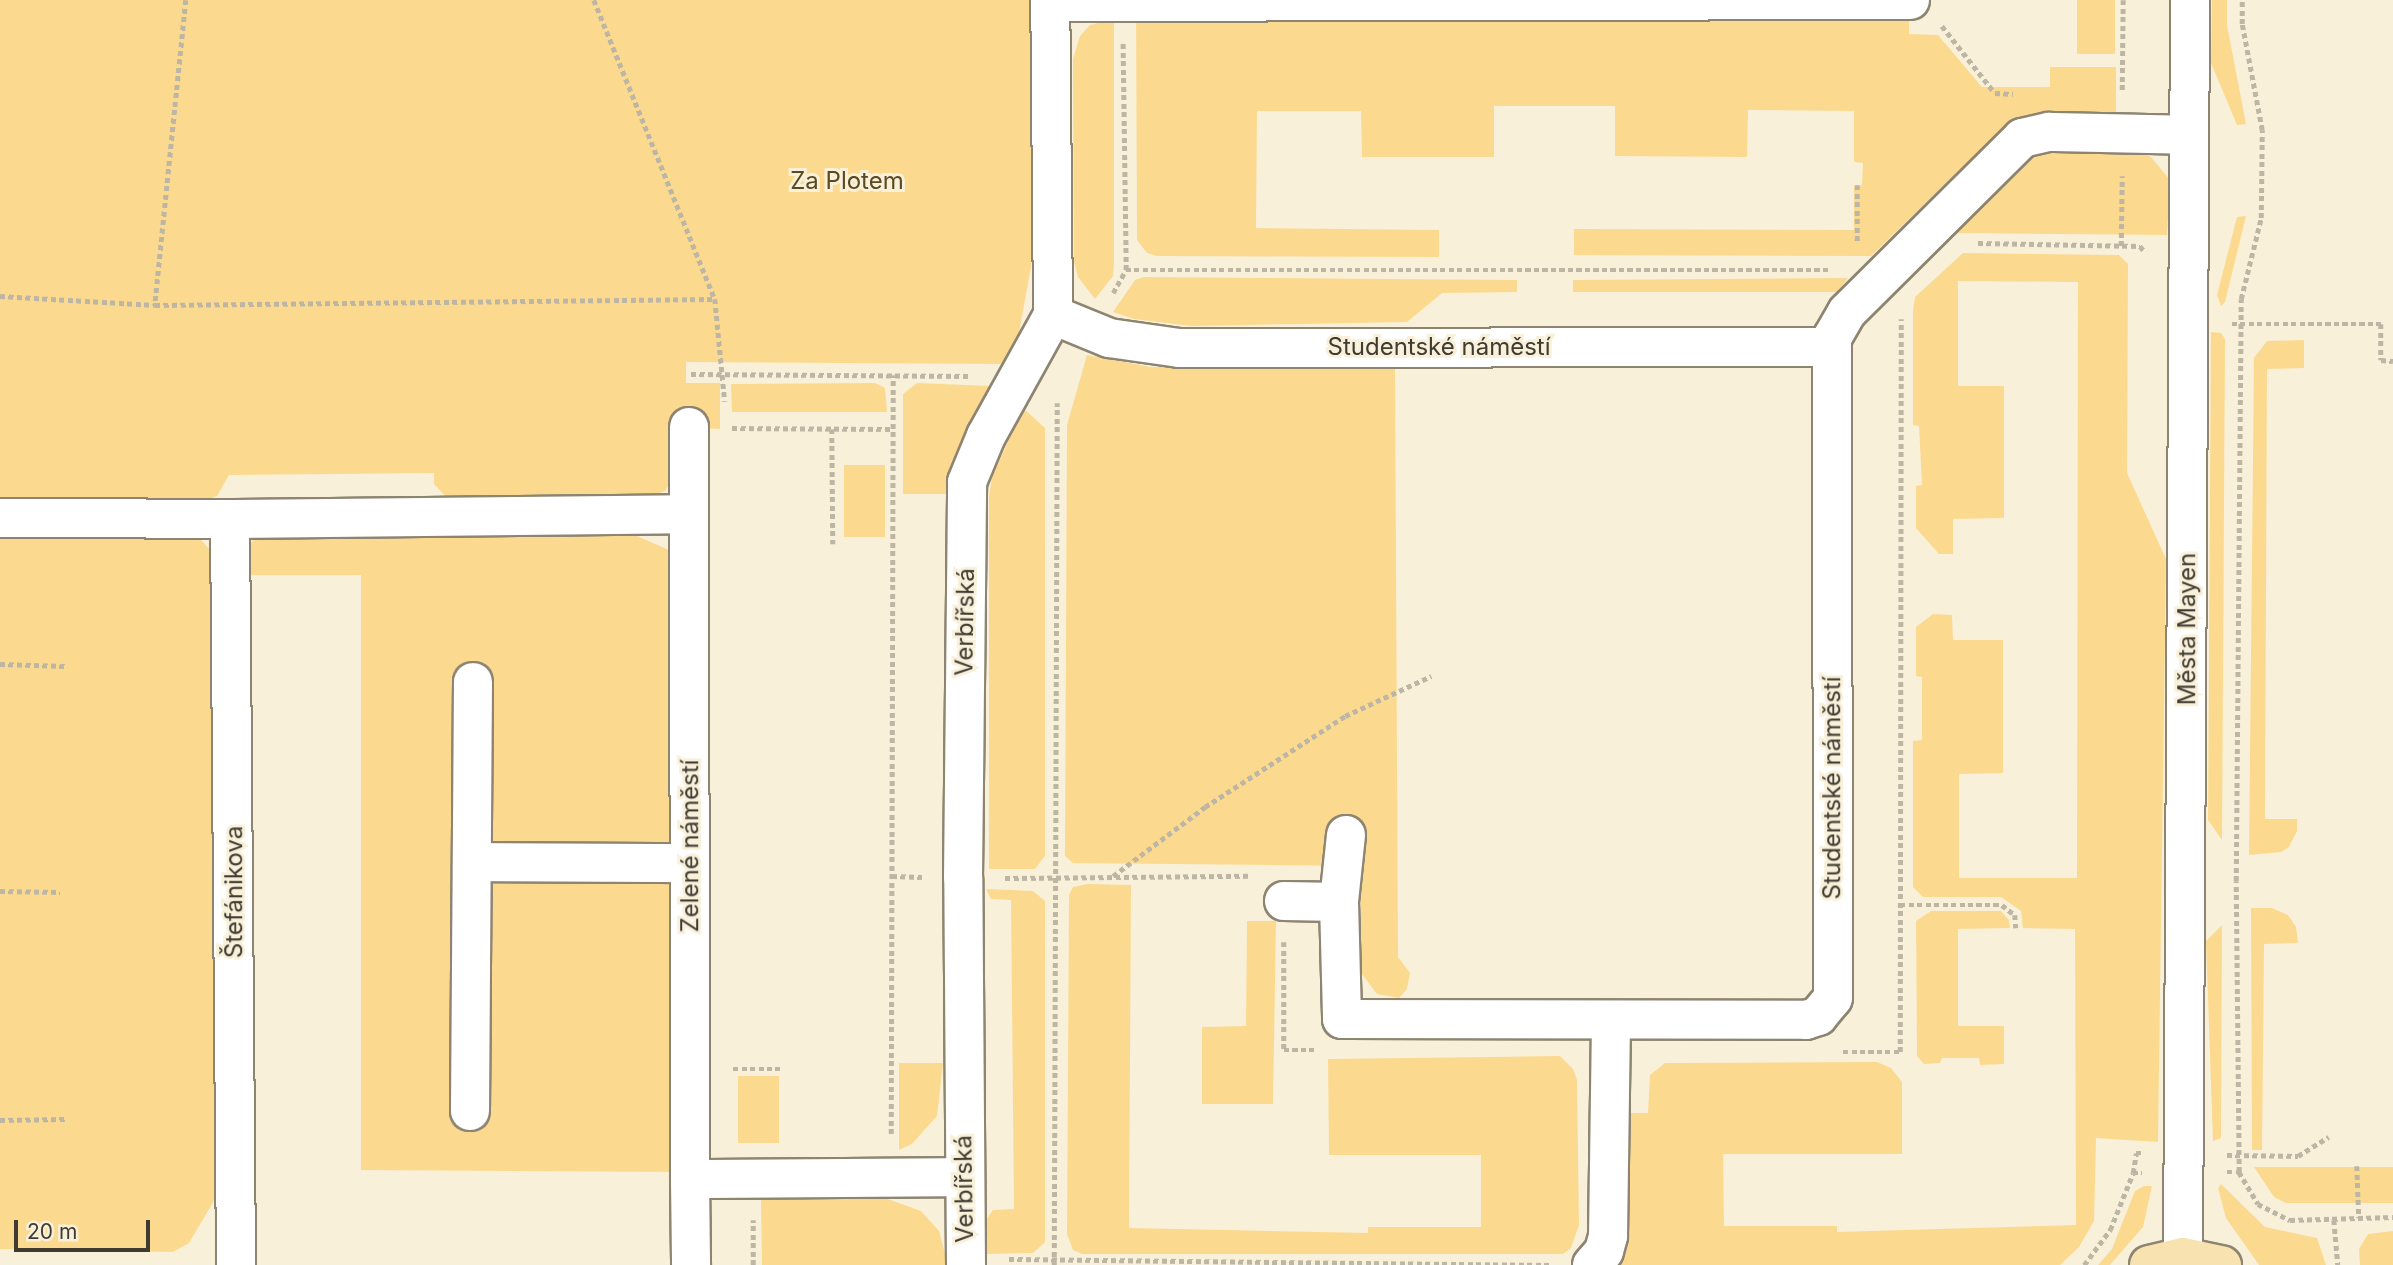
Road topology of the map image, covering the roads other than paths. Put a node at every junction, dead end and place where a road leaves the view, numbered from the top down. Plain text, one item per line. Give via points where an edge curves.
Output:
1 (1122, 0) edge
2 (2190, 0) edge
3 (1050, 1) edge
4 (1922, 7) edge
5 (2189, 135) junction
6 (1053, 315) junction
7 (1830, 347) junction
8 (707, 428) road end
9 (689, 514) junction
10 (0, 518) edge
11 (230, 519) junction
12 (473, 682) dead end
13 (1346, 835) dead end
14 (472, 862) junction
15 (690, 863) junction
16 (1284, 901) road end
17 (1339, 902) junction
18 (1611, 1020) junction
19 (470, 1111) dead end
20 (964, 1177) junction
21 (690, 1179) junction
22 (966, 1261) edge
23 (2166, 1261) edge
24 (236, 1265) edge
25 (691, 1265) edge
26 (1592, 1265) edge
27 (2222, 1265) edge

1 - 3 street
1 - 4 street
2 - 5 street, Města Mayen
3 - 6 street
5 - 7 street, Studentské náměstí via 2049,132 2022,138 1863,279
5 - 23 street, Města Mayen via 2189,322
6 - 7 street, Studentské náměstí via 1127,342 1179,348
6 - 20 street, Verbířská via 1017,376 967,482
7 - 18 street, Studentské náměstí via 1833,998 1818,1016 1806,1020
8 - 9 street, Zelené náměstí
9 - 11 street
9 - 15 street, Zelené náměstí
10 - 11 street
11 - 24 street, Štefánikova
12 - 14 street
13 - 17 street
14 - 15 street
14 - 19 street
15 - 21 street, Zelené náměstí
16 - 17 street
17 - 18 street, Studentské náměstí via 1342,1019
18 - 26 street via 1608,1236 1604,1251
20 - 21 street
20 - 22 street, Verbířská
21 - 25 street, Zelené náměstí
23 - 27 main road

